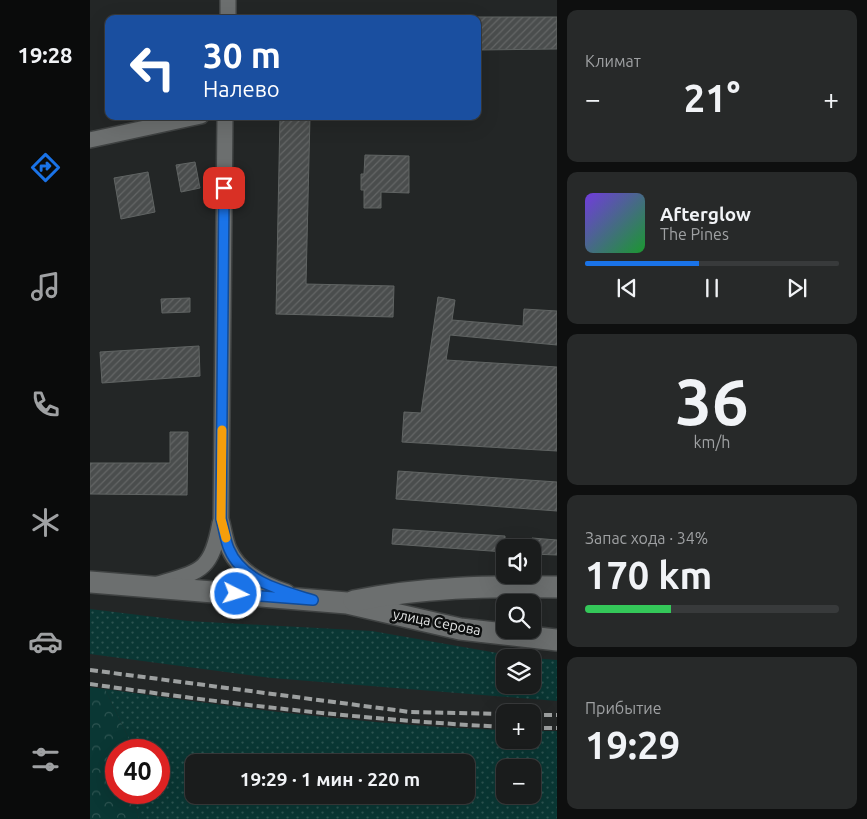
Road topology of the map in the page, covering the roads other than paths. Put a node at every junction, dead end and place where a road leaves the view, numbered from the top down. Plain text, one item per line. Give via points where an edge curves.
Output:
1 (228, 0) edge
2 (228, 15) edge
3 (183, 120) edge
4 (225, 120) edge
5 (90, 140) edge
6 (221, 519) junction
7 (90, 582) edge
8 (150, 587) junction
9 (557, 587) edge
10 (313, 600) junction
11 (347, 603) junction
12 (557, 640) edge

1 - 2 street
3 - 5 street
4 - 6 street
6 - 8 street via 216,547 208,564 193,574
6 - 10 street via 229,550 242,568 266,586
7 - 8 street, улица Серова
8 - 10 street, улица Серова
9 - 11 street, улица Серова via 489,586 384,595
10 - 11 street, улица Серова
11 - 12 street, улица Серова via 460,628

